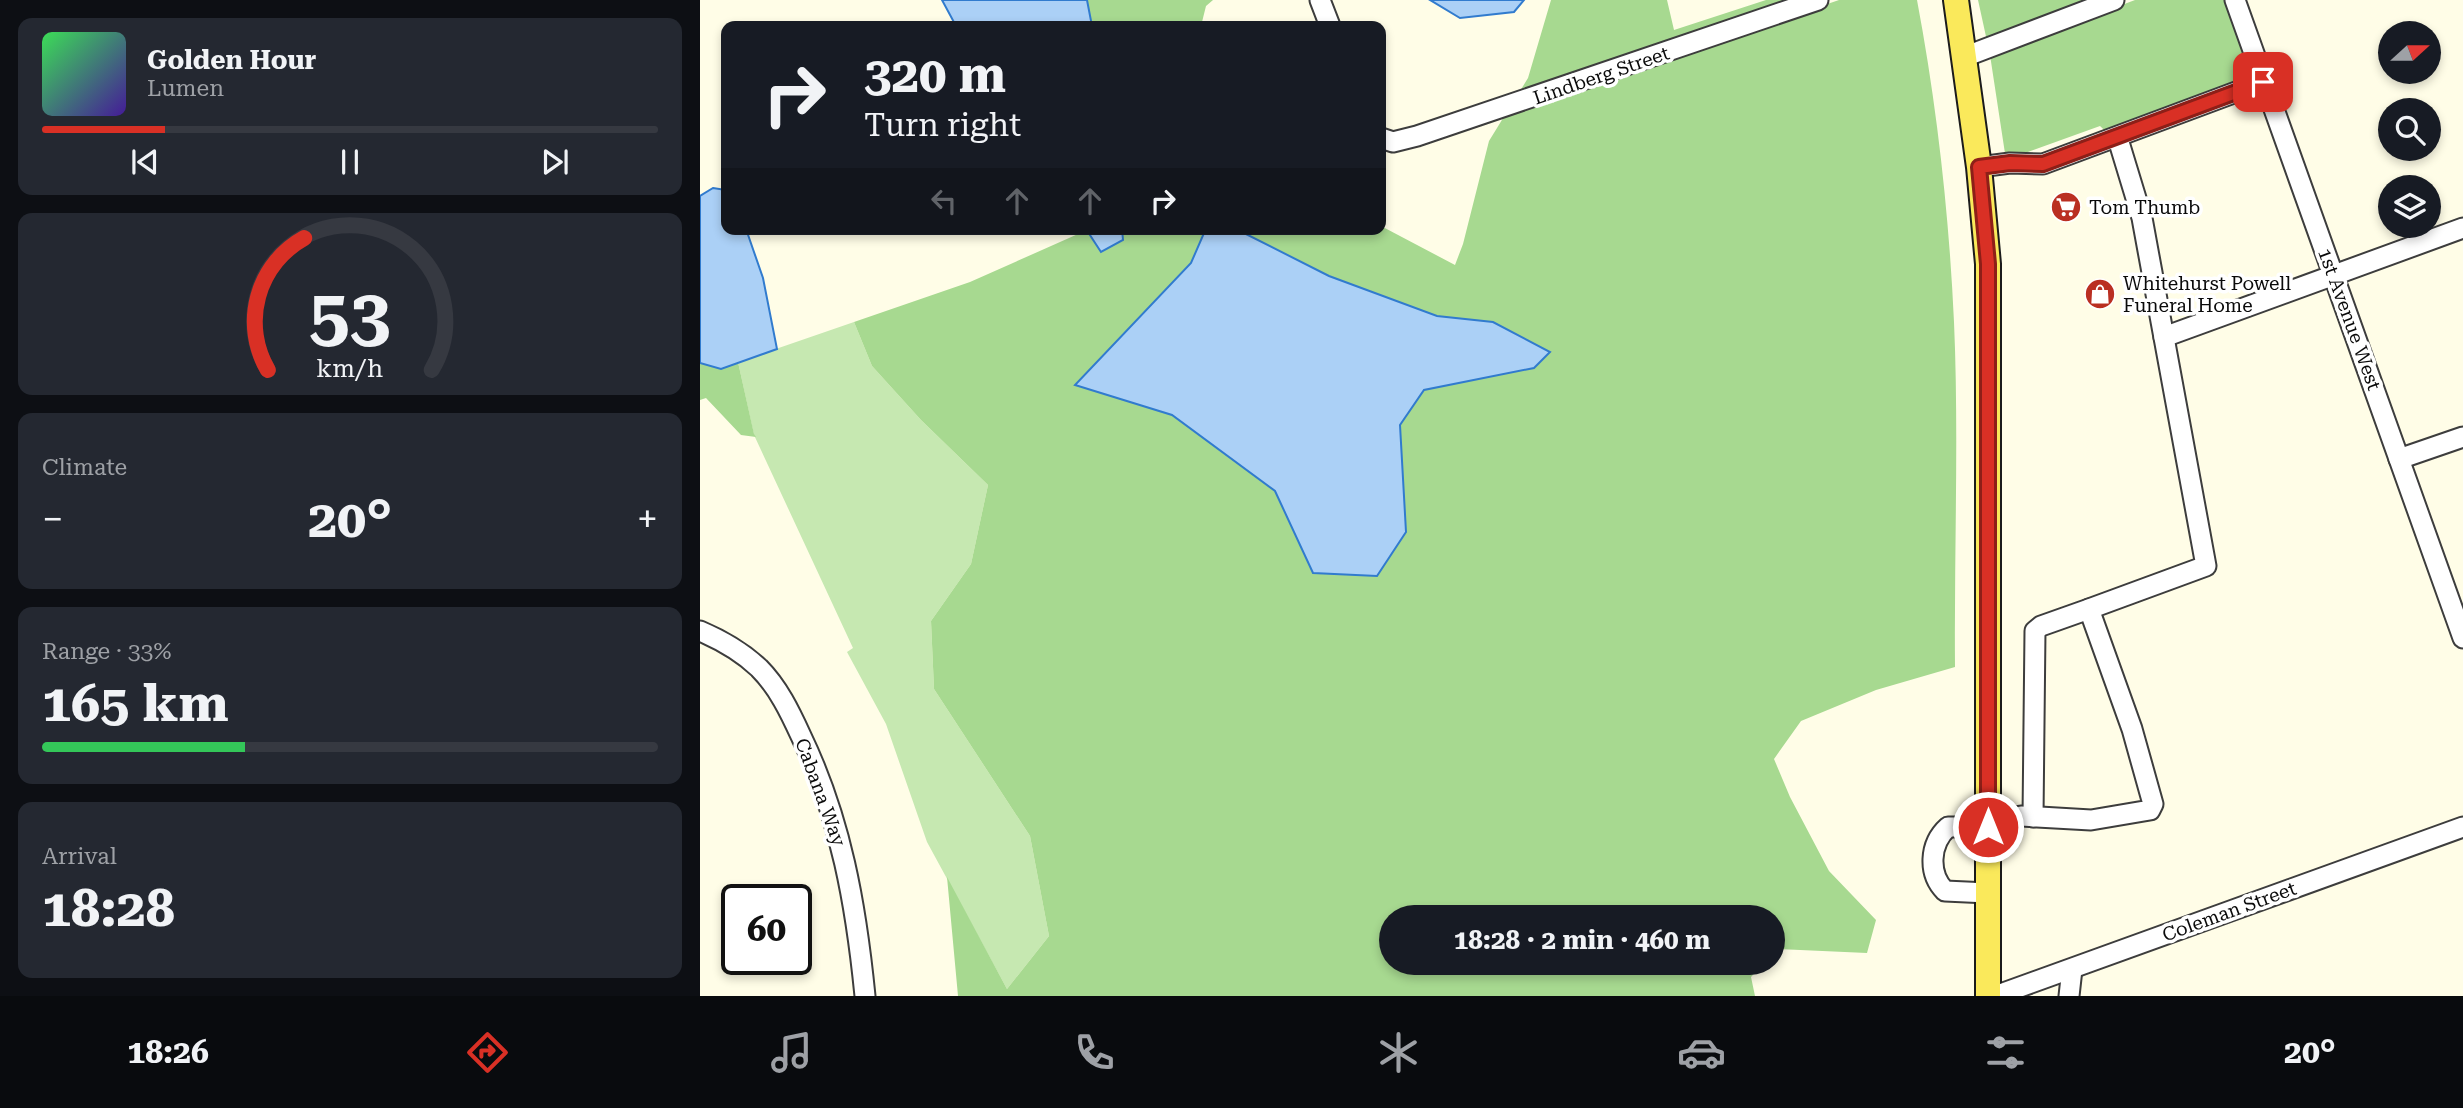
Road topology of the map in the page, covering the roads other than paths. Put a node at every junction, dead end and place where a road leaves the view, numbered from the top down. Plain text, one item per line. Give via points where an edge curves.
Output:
1 (1320, 0) edge
2 (1818, 0) edge
3 (1956, 0) edge
4 (2113, 0) edge
5 (2235, 0) edge
6 (1328, 21) edge
7 (1964, 57) junction
8 (2263, 82) junction
9 (2118, 139) junction
10 (1386, 140) edge
11 (1979, 167) junction
12 (2463, 228) edge
13 (2334, 274) junction
14 (2164, 337) junction
15 (2463, 437) edge
16 (2399, 459) junction
17 (2089, 609) junction
18 (700, 631) edge
19 (2463, 638) edge
20 (2033, 817) junction
21 (1988, 827) junction
22 (2463, 827) edge
23 (1988, 893) junction
24 (2072, 969) junction
25 (865, 996) edge
26 (1987, 996) edge
27 (1996, 996) edge
28 (2069, 996) edge

1 - 6 street
2 - 10 street, Lindberg Street via 1417,136
3 - 7 main road
4 - 7 street
5 - 8 street, 1st Avenue West
7 - 11 main road
8 - 9 street
8 - 13 street, 1st Avenue West
9 - 11 street via 2043,164
9 - 14 street via 2142,218
11 - 21 main road via 1988,264
12 - 13 street
13 - 14 street
13 - 16 street, 1st Avenue West
14 - 17 street via 2206,566
15 - 16 street
16 - 19 street, 1st Avenue West
17 - 20 street via 2035,631
17 - 20 street via 2153,804 2150,810 2091,820
18 - 25 street, Cabana Way via 760,669 782,699 810,754 845,858
20 - 21 street via 2021,816
21 - 23 main road
21 - 23 street via 1948,827 1939,835 1934,854 1937,882 1945,891
22 - 24 street, Coleman Street
23 - 26 main road
24 - 27 street, Coleman Street
24 - 28 street

